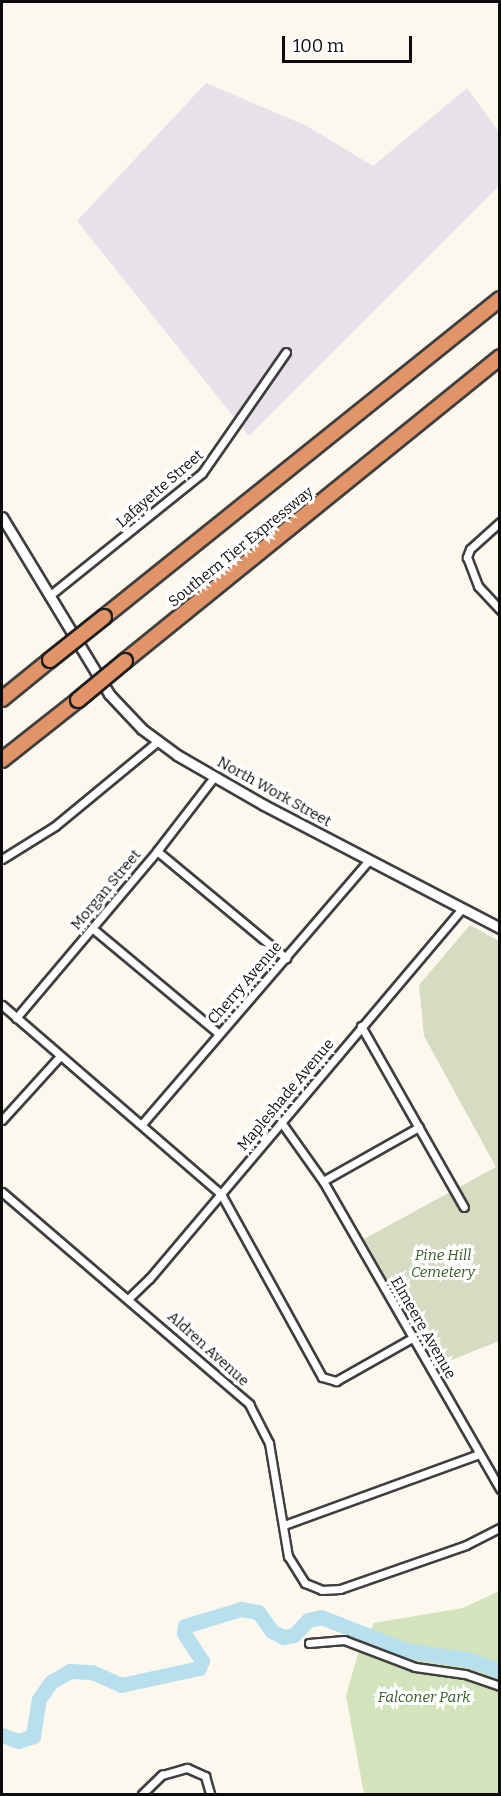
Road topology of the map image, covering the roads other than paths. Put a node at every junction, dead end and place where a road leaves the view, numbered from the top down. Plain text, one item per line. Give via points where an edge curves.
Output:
1 (500, 299) edge
2 (286, 352) dead end
3 (500, 357) edge
4 (2, 518) edge
5 (500, 522) edge
6 (49, 596) junction
7 (500, 610) edge
8 (2, 699) edge
9 (158, 741) junction
10 (2, 760) edge
11 (214, 777) junction
12 (158, 851) junction
13 (2, 859) edge
14 (369, 860) junction
15 (462, 908) junction
16 (92, 928) junction
17 (500, 928) edge
18 (286, 958) junction
19 (2, 1005) edge
20 (16, 1018) junction
21 (361, 1026) junction
22 (219, 1034) junction
23 (60, 1056) junction
24 (2, 1120) edge
25 (281, 1122) junction
26 (142, 1124) junction
27 (419, 1127) junction
28 (323, 1181) junction
29 (2, 1192) edge
30 (220, 1194) junction
31 (464, 1207) dead end
32 (129, 1298) junction
33 (412, 1338) junction
34 (479, 1454) junction
35 (500, 1488) edge
36 (284, 1525) junction
37 (500, 1528) edge
38 (309, 1643) dead end
39 (500, 1686) edge
40 (142, 1794) edge
41 (210, 1794) edge

1 - 8 highway, Southern Tier Expressway, bridge
2 - 6 street, Lafayette Street via 202,473
3 - 10 highway, Southern Tier Expressway, bridge
4 - 6 street, North Work Street
5 - 7 street via 470,549 469,568 478,586
6 - 9 street, North Work Street via 109,694
9 - 11 street, North Work Street
9 - 13 street via 55,826
11 - 12 street, Morgan Street
11 - 14 street, North Work Street
12 - 16 street, Morgan Street
12 - 18 street
14 - 15 street, North Work Street
14 - 18 street, Cherry Avenue
15 - 17 street, North Work Street
15 - 21 street, Mapleshade Avenue
16 - 20 street, Morgan Street
16 - 22 street
18 - 22 street, Cherry Avenue
19 - 20 street
20 - 23 street
21 - 25 street, Mapleshade Avenue
21 - 27 street
22 - 26 street, Cherry Avenue
23 - 24 street
23 - 26 street
25 - 28 street, Elmeere Avenue
25 - 30 street, Mapleshade Avenue
26 - 30 street
27 - 28 street
27 - 31 street
28 - 33 street, Elmeere Avenue
29 - 32 street, Aldren Avenue
30 - 32 street, Mapleshade Avenue
30 - 33 street via 322,1377 336,1381
32 - 36 street, Aldren Avenue via 249,1404 260,1419 269,1443
33 - 34 street, Elmeere Avenue
34 - 35 street, Elmeere Avenue
34 - 36 street
36 - 37 street, Aldren Avenue via 291,1564 305,1583 322,1590 340,1589 466,1545
38 - 39 street via 344,1640 415,1667 465,1674
40 - 41 street via 162,1775 187,1768 205,1776

